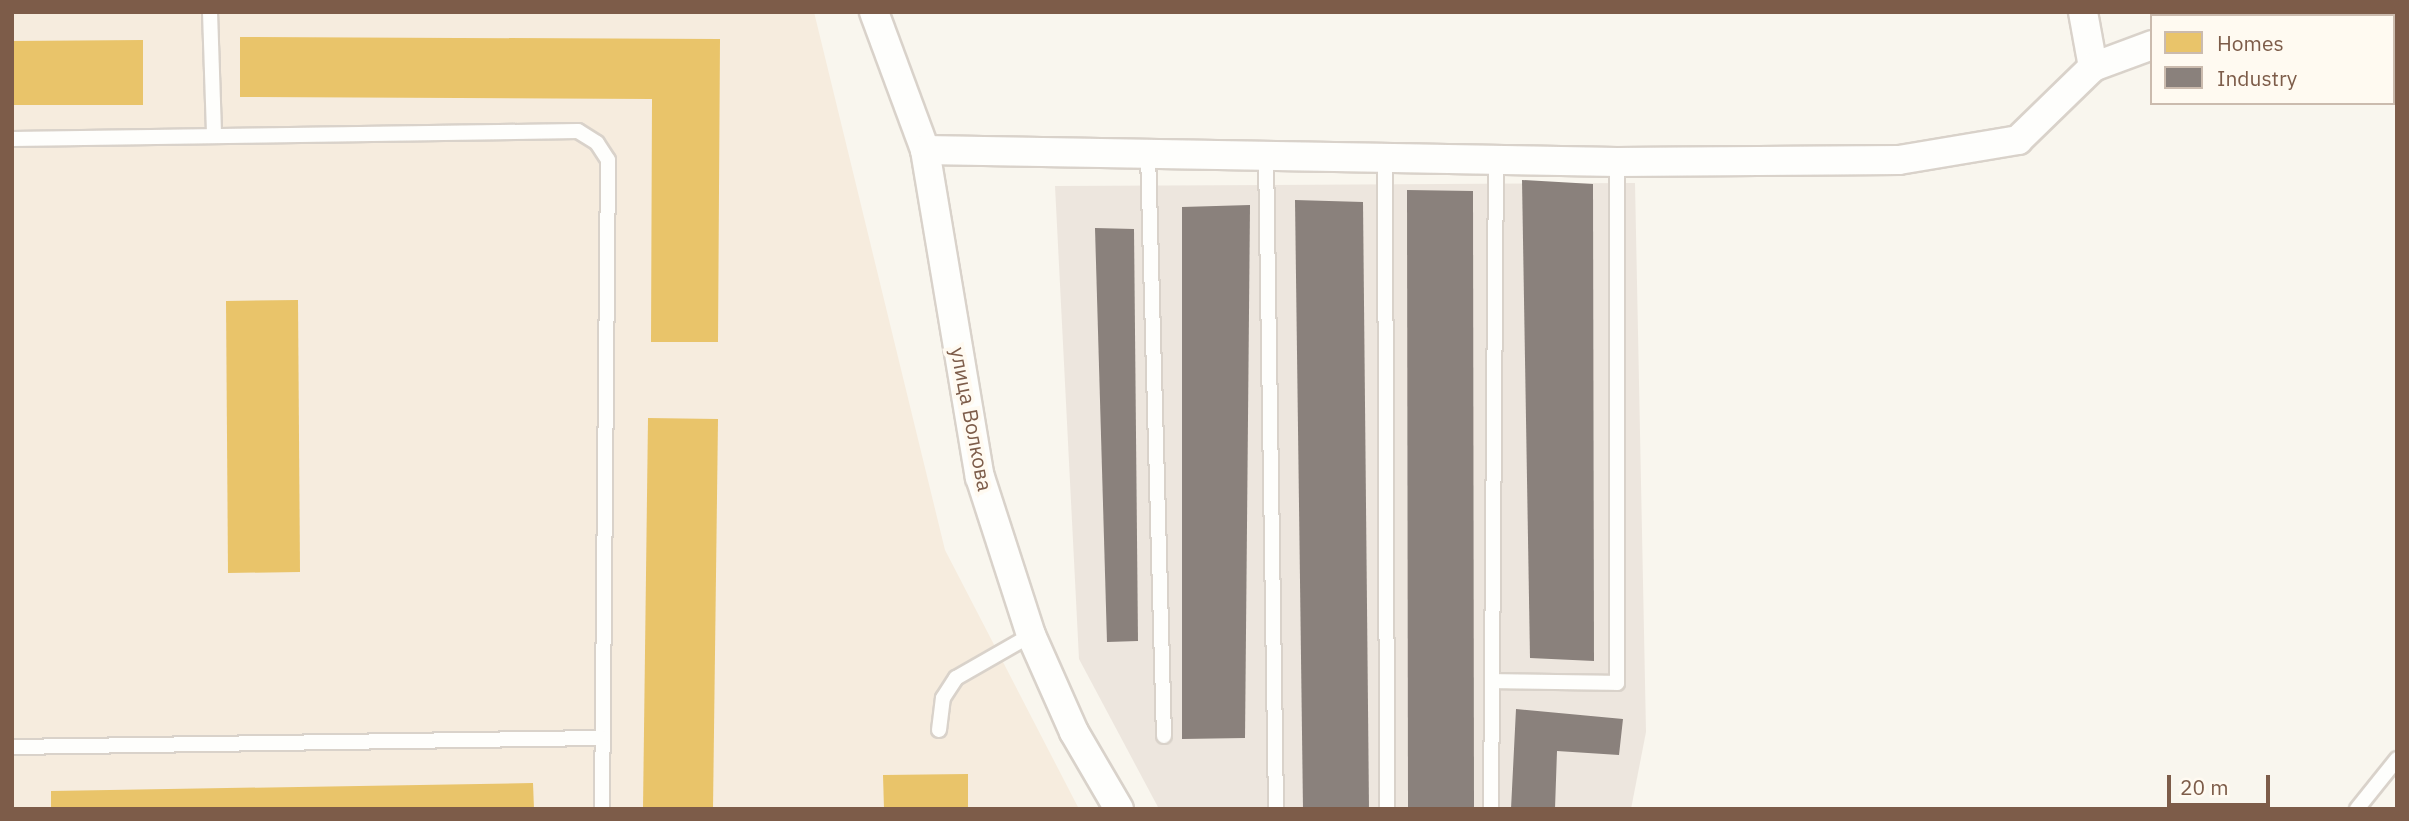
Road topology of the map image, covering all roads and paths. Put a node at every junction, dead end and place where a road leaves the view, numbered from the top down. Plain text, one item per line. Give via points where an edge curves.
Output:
1 (210, 12) edge
2 (874, 12) edge
3 (2083, 12) edge
4 (2150, 47) edge
5 (2093, 67) junction
6 (214, 135) junction
7 (12, 139) edge
8 (925, 150) junction
9 (1148, 153) junction
10 (1266, 156) junction
11 (1385, 158) junction
12 (1496, 160) junction
13 (1617, 162) junction
14 (1031, 635) junction
15 (1494, 681) junction
16 (939, 730) dead end
17 (1164, 736) dead end
18 (601, 738) junction
19 (12, 747) edge
20 (2397, 760) edge
21 (602, 809) edge
22 (1119, 809) edge
23 (1276, 809) edge
24 (1387, 809) edge
25 (1491, 809) edge
26 (2357, 809) edge

1 - 6 lane
2 - 8 street, улица Волкова
3 - 5 street
4 - 5 street
5 - 13 street via 2018,140 1899,160
6 - 7 lane
6 - 18 lane via 578,131 597,143 608,160
8 - 9 street
8 - 14 street, улица Волкова via 980,477
9 - 10 street
9 - 17 lane
10 - 11 street
10 - 23 lane
11 - 12 street
11 - 24 lane
12 - 13 street
12 - 15 lane
13 - 15 lane via 1617,683
14 - 16 lane via 956,678 943,698
14 - 22 street, улица Волкова via 1074,732
15 - 25 lane
18 - 19 lane
18 - 21 lane
20 - 26 lane

